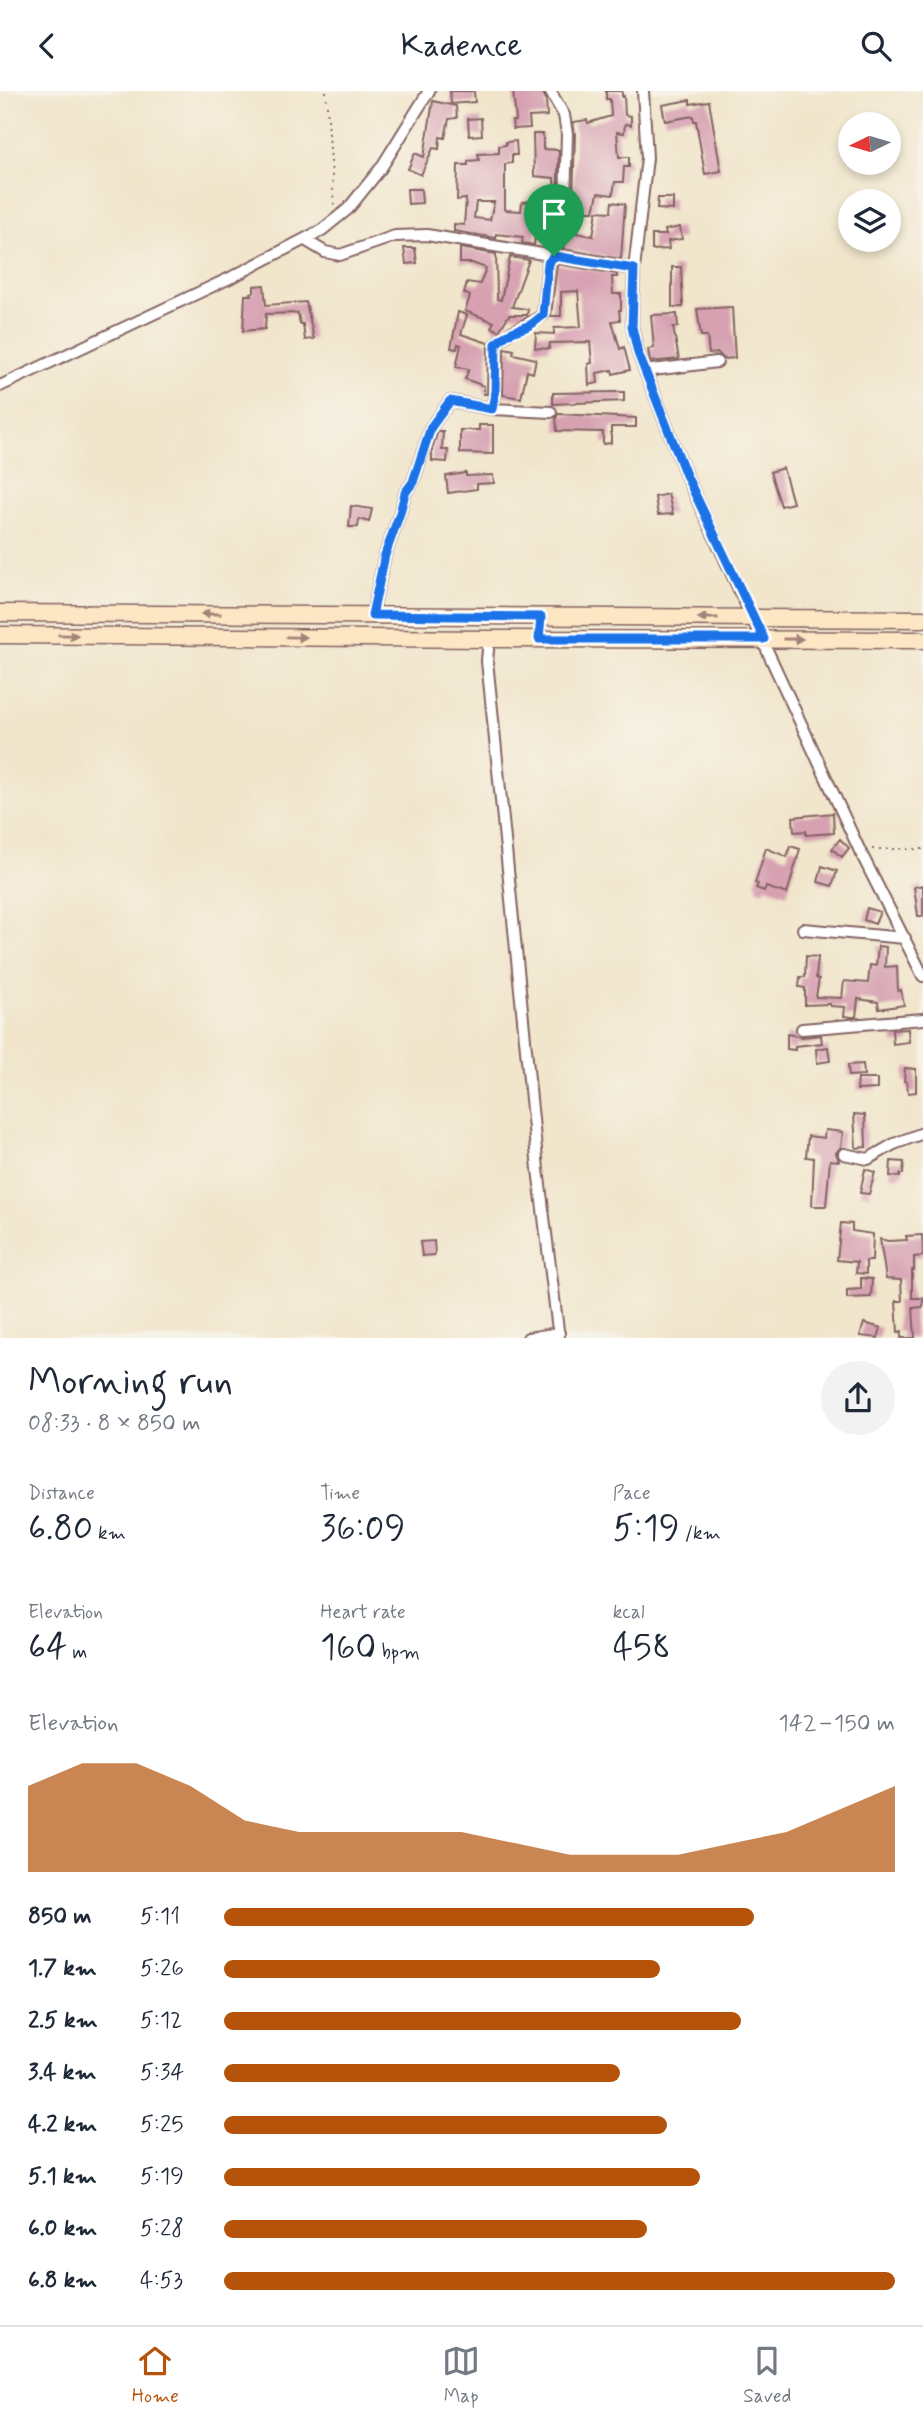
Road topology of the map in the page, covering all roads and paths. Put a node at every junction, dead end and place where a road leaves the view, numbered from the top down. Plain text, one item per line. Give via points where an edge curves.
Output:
1 (326, 91) edge
2 (429, 91) edge
3 (550, 91) edge
4 (643, 91) edge
5 (335, 220) junction
6 (305, 240) junction
7 (554, 256) junction
8 (634, 269) junction
9 (717, 362) dead end
10 (645, 370) junction
11 (0, 386) edge
12 (492, 409) junction
13 (551, 412) dead end
14 (0, 613) edge
15 (372, 615) junction
16 (541, 617) junction
17 (753, 618) junction
18 (923, 619) edge
19 (0, 635) edge
20 (489, 639) junction
21 (539, 639) junction
22 (764, 639) junction
23 (923, 640) edge
24 (859, 849) junction
25 (923, 849) edge
26 (803, 929) dead end
27 (905, 938) junction
28 (923, 976) edge
29 (923, 1019) edge
30 (803, 1029) dead end
31 (923, 1133) edge
32 (844, 1154) dead end
33 (559, 1336) edge
34 (528, 1338) edge

1 - 5 path
2 - 5 street via 381,168
3 - 7 street via 564,115 567,134 565,202
4 - 8 street via 647,158
5 - 6 street
6 - 7 street via 340,255 395,236 414,235
6 - 11 street
7 - 8 street
7 - 12 street via 548,263 543,315 496,344
8 - 10 street via 632,327
9 - 10 street
10 - 17 street via 686,475
12 - 13 street
12 - 15 street via 450,401 431,427 385,555
15 -> 14 main road
15 - 16 main road
17 -> 16 main road
16 - 21 main road
17 - 18 main road
17 - 22 street
19 -> 20 main road
20 - 21 main road
20 - 33 street via 492,713
21 - 22 main road
22 -> 23 main road
22 - 24 street
24 - 25 path
24 - 27 street
26 - 27 street
27 - 28 street
29 - 30 street
31 - 32 street via 868,1159
33 - 34 street

